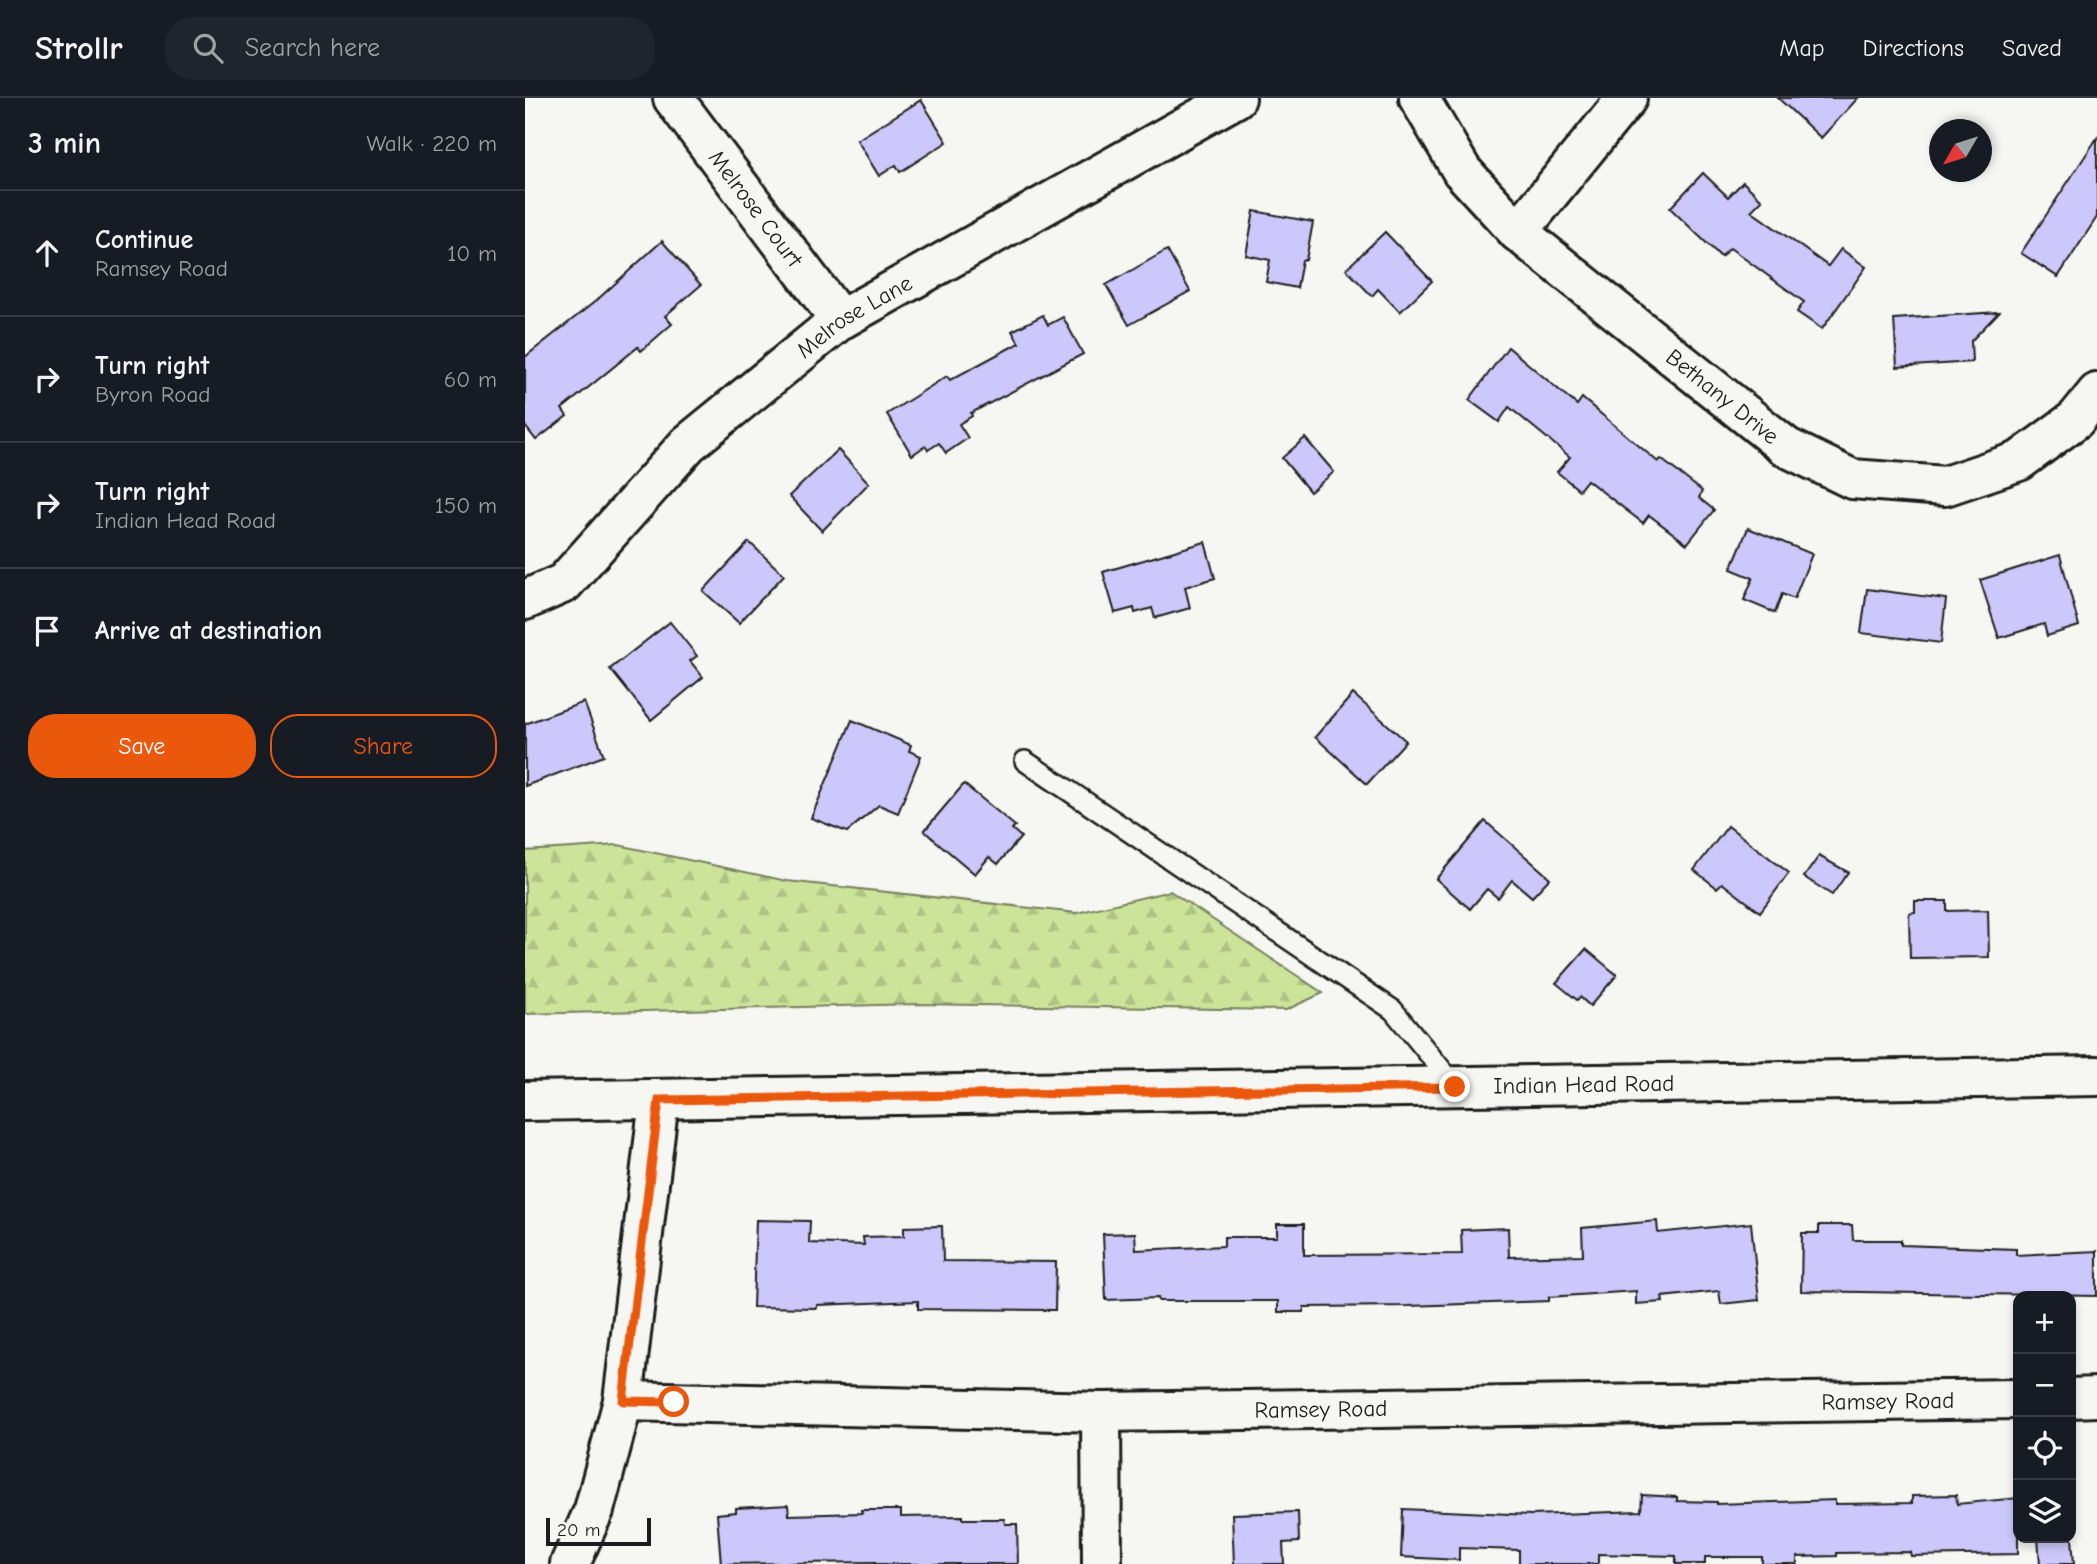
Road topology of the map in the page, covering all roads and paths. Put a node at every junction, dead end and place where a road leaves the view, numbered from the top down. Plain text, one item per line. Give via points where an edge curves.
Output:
1 (673, 98) edge
2 (1236, 98) edge
3 (1419, 98) edge
4 (1627, 98) edge
5 (1518, 232) junction
6 (840, 320) junction
7 (2097, 393) edge
8 (525, 600) edge
9 (1025, 761) dead end
10 (2097, 1076) edge
11 (1455, 1087) junction
12 (659, 1100) junction
13 (525, 1101) edge
14 (2097, 1397) edge
15 (2076, 1398) edge
16 (2013, 1399) edge
17 (623, 1401) junction
18 (1101, 1412) junction
19 (570, 1564) edge
20 (1102, 1564) edge

1 - 6 street, Melrose Court
2 - 6 street, Melrose Lane
3 - 5 street, Bethany Drive via 1462,171
4 - 5 street
5 - 7 street, Bethany Drive via 1786,447 1852,479 1945,486 2019,461 2076,419
6 - 8 street, Melrose Lane via 688,444 564,583
9 - 11 lane via 1393,1010
10 - 11 street, Indian Head Road
11 - 12 street, Indian Head Road
12 - 13 street, Indian Head Road
12 - 17 street
14 - 15 street
16 - 18 street, Ramsey Road
17 - 18 street, Ramsey Road
17 - 19 street via 594,1510
18 - 20 street

